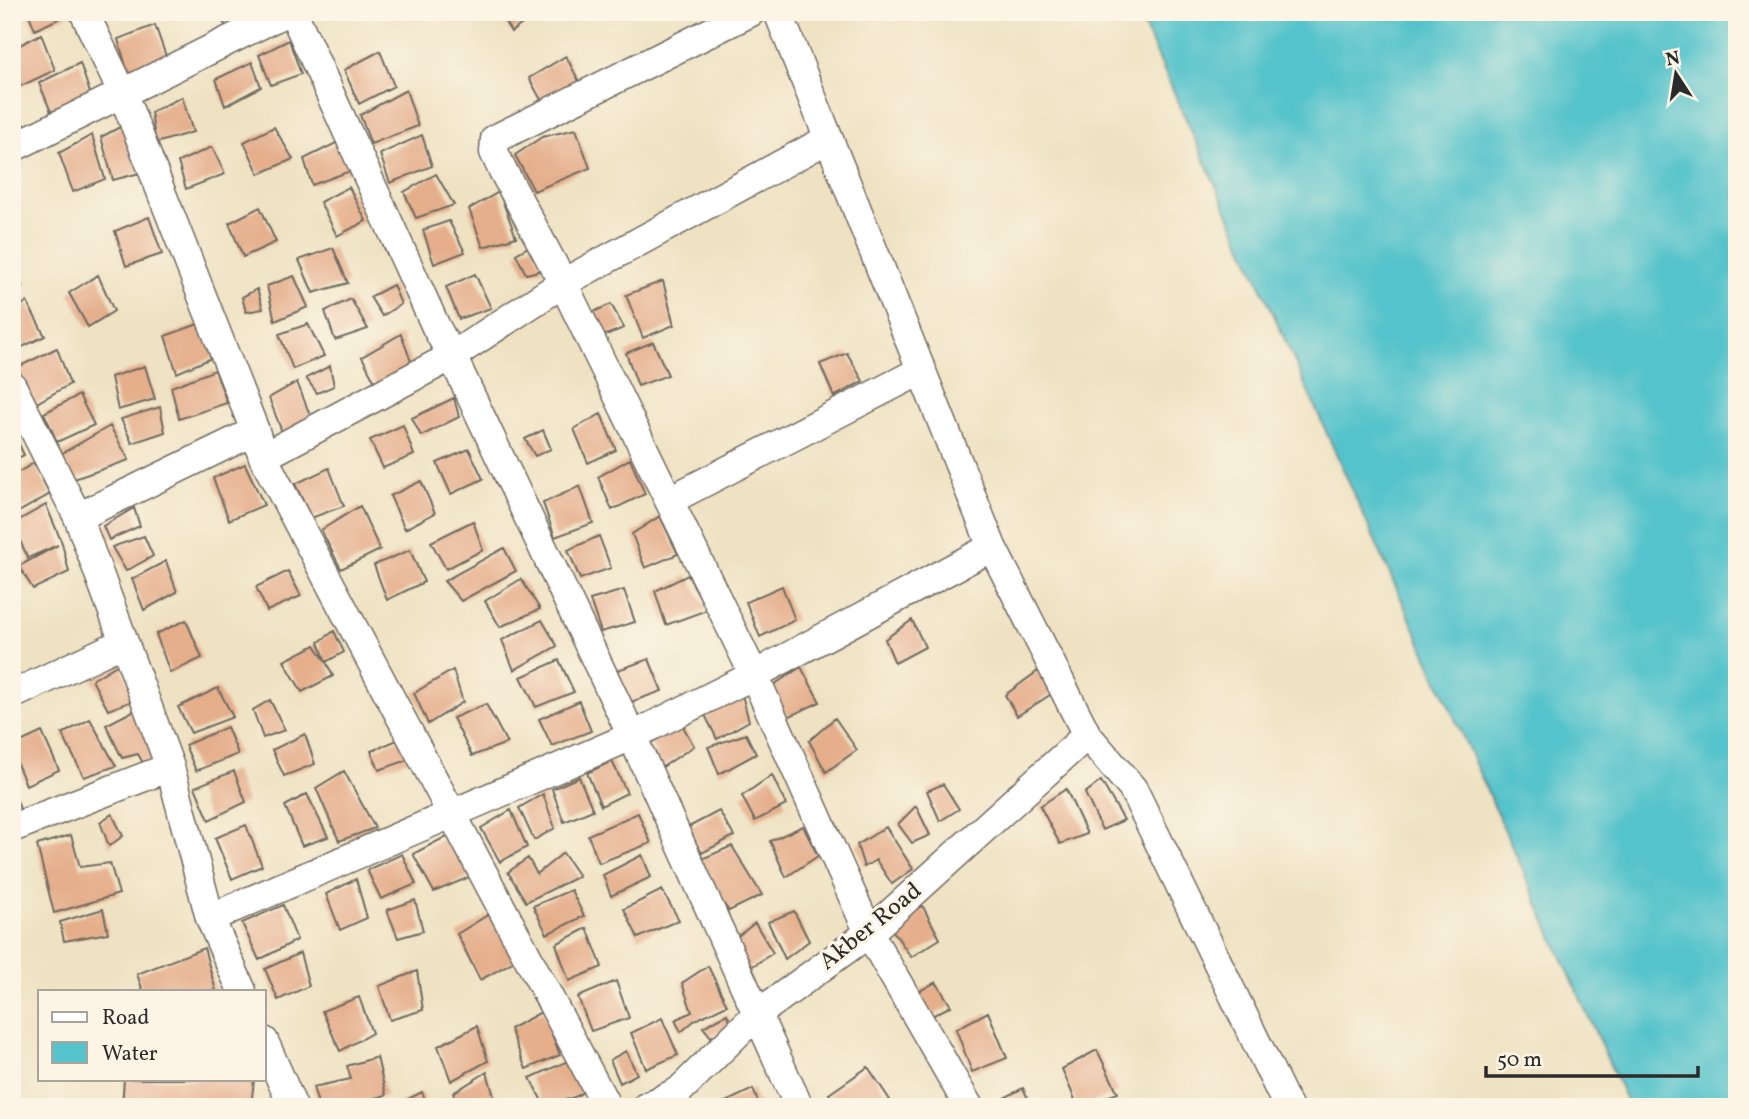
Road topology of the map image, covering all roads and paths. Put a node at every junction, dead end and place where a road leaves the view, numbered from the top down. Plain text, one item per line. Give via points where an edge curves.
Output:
1 (84, 12) edge
2 (286, 12) edge
3 (293, 12) edge
4 (751, 12) edge
5 (778, 12) edge
6 (122, 92) junction
7 (828, 139) junction
8 (12, 148) edge
9 (564, 283) junction
10 (452, 356) junction
11 (922, 370) junction
12 (13, 392) edge
13 (259, 444) junction
14 (670, 500) junction
15 (78, 517) junction
16 (992, 547) junction
17 (124, 642) junction
18 (754, 675) junction
19 (12, 695) edge
20 (1087, 735) junction
21 (632, 736) junction
22 (170, 767) junction
23 (452, 813) junction
24 (12, 828) edge
25 (210, 918) junction
26 (869, 933) junction
27 (242, 990) edge
28 (757, 1016) junction
29 (266, 1046) edge
30 (293, 1107) edge
31 (607, 1107) edge
32 (646, 1107) edge
33 (799, 1107) edge
34 (969, 1107) edge
35 (1288, 1107) edge

1 - 6 street
2 - 6 street
3 - 10 street
4 - 9 street via 495,139 500,167
5 - 7 street
6 - 8 street
6 - 13 street
7 - 9 street
7 - 11 street
9 - 10 street
9 - 14 street
10 - 13 street
10 - 21 street
11 - 14 street
11 - 16 street
12 - 15 street
13 - 15 street
13 - 23 street
14 - 18 street
15 - 17 street
16 - 18 street
16 - 20 street
17 - 19 street
17 - 22 street
18 - 21 street
18 - 26 street
20 - 26 street, Akber Road
20 - 35 street via 1133,789
21 - 23 street
21 - 28 street
22 - 24 street
22 - 25 street
23 - 25 street
23 - 31 street
25 - 27 street
26 - 28 street, Akber Road
26 - 34 street
28 - 32 street, Akber Road via 679,1091
28 - 33 street
29 - 30 street

